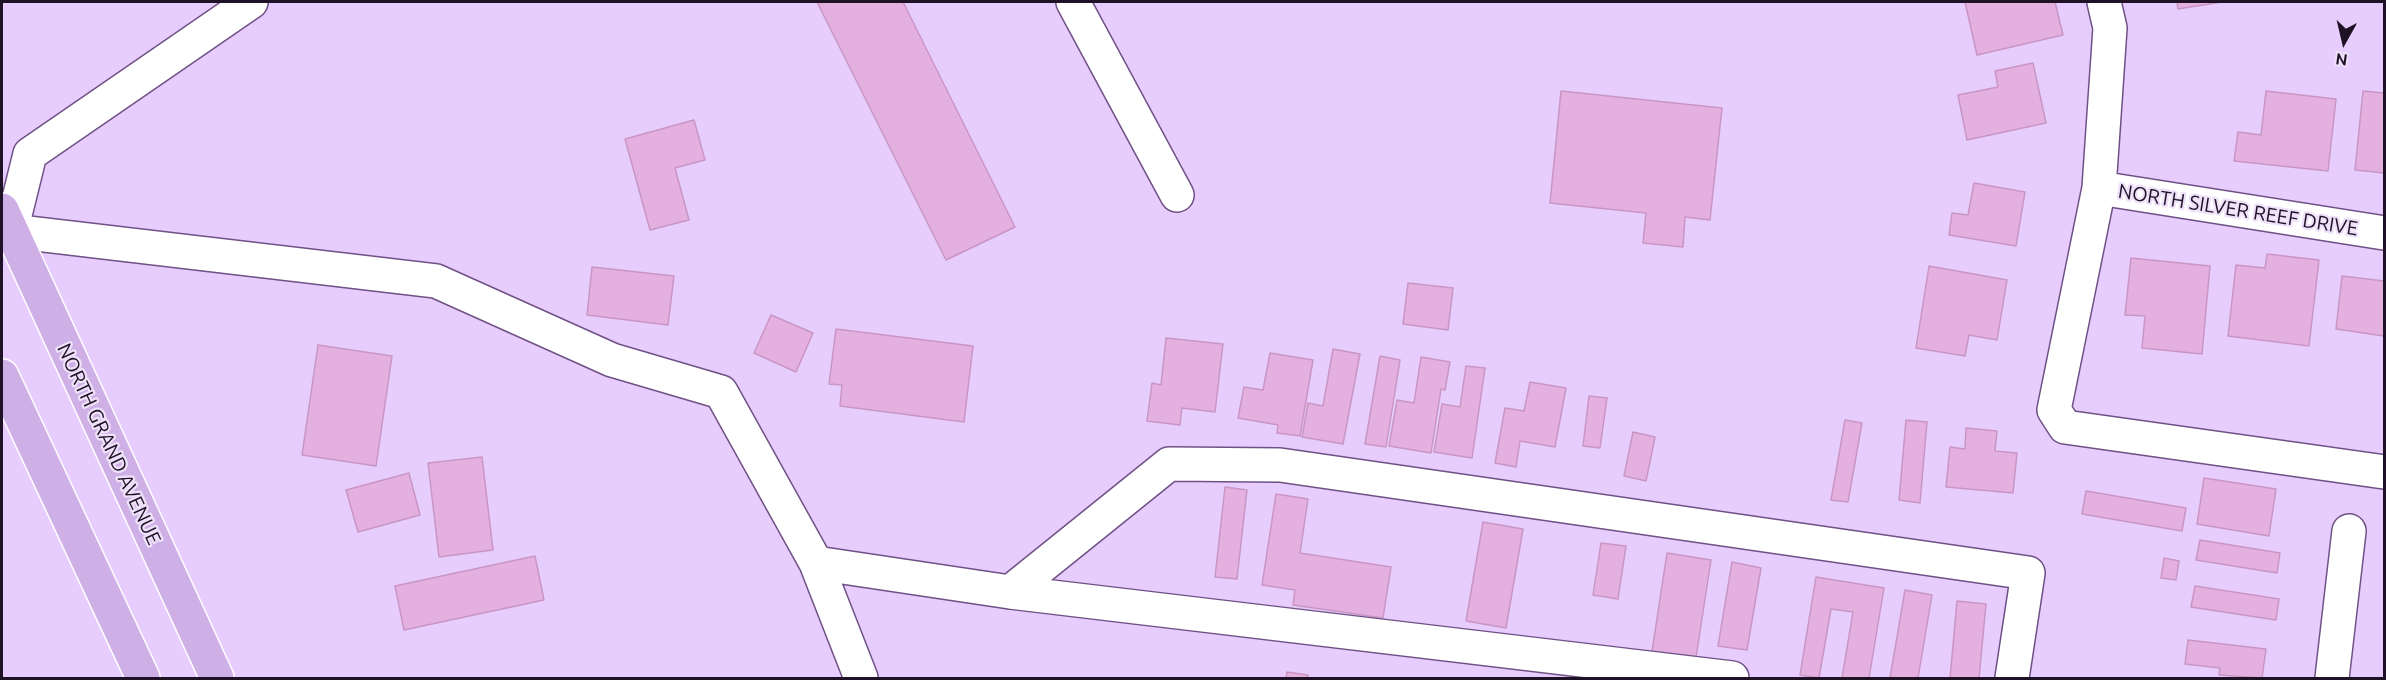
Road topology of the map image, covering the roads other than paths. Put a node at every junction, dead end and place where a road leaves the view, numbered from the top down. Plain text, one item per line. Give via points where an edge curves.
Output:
1 (252, 2) edge
2 (1073, 2) edge
3 (2104, 2) edge
4 (2099, 188) junction
5 (1177, 195) dead end
6 (5, 226) edge
7 (2385, 233) edge
8 (2, 376) edge
9 (2385, 472) edge
10 (2349, 531) dead end
11 (816, 563) junction
12 (1010, 592) junction
13 (143, 678) edge
14 (217, 678) edge
15 (861, 678) edge
16 (1732, 678) edge
17 (2012, 678) edge
18 (2332, 678) edge

1 - 6 street via 30,154
2 - 5 street
3 - 4 street, NORTH SILVER REEF DRIVE via 2110,28
4 - 7 street, NORTH SILVER REEF DRIVE
4 - 9 street via 2054,410 2065,428
6 - 11 street via 436,281 612,360 721,392
6 - 14 main road, NORTH GRAND AVENUE
8 - 13 main road
10 - 18 street
11 - 12 street
11 - 15 street
12 - 16 street
12 - 17 street via 1169,464 1280,465 2028,573

